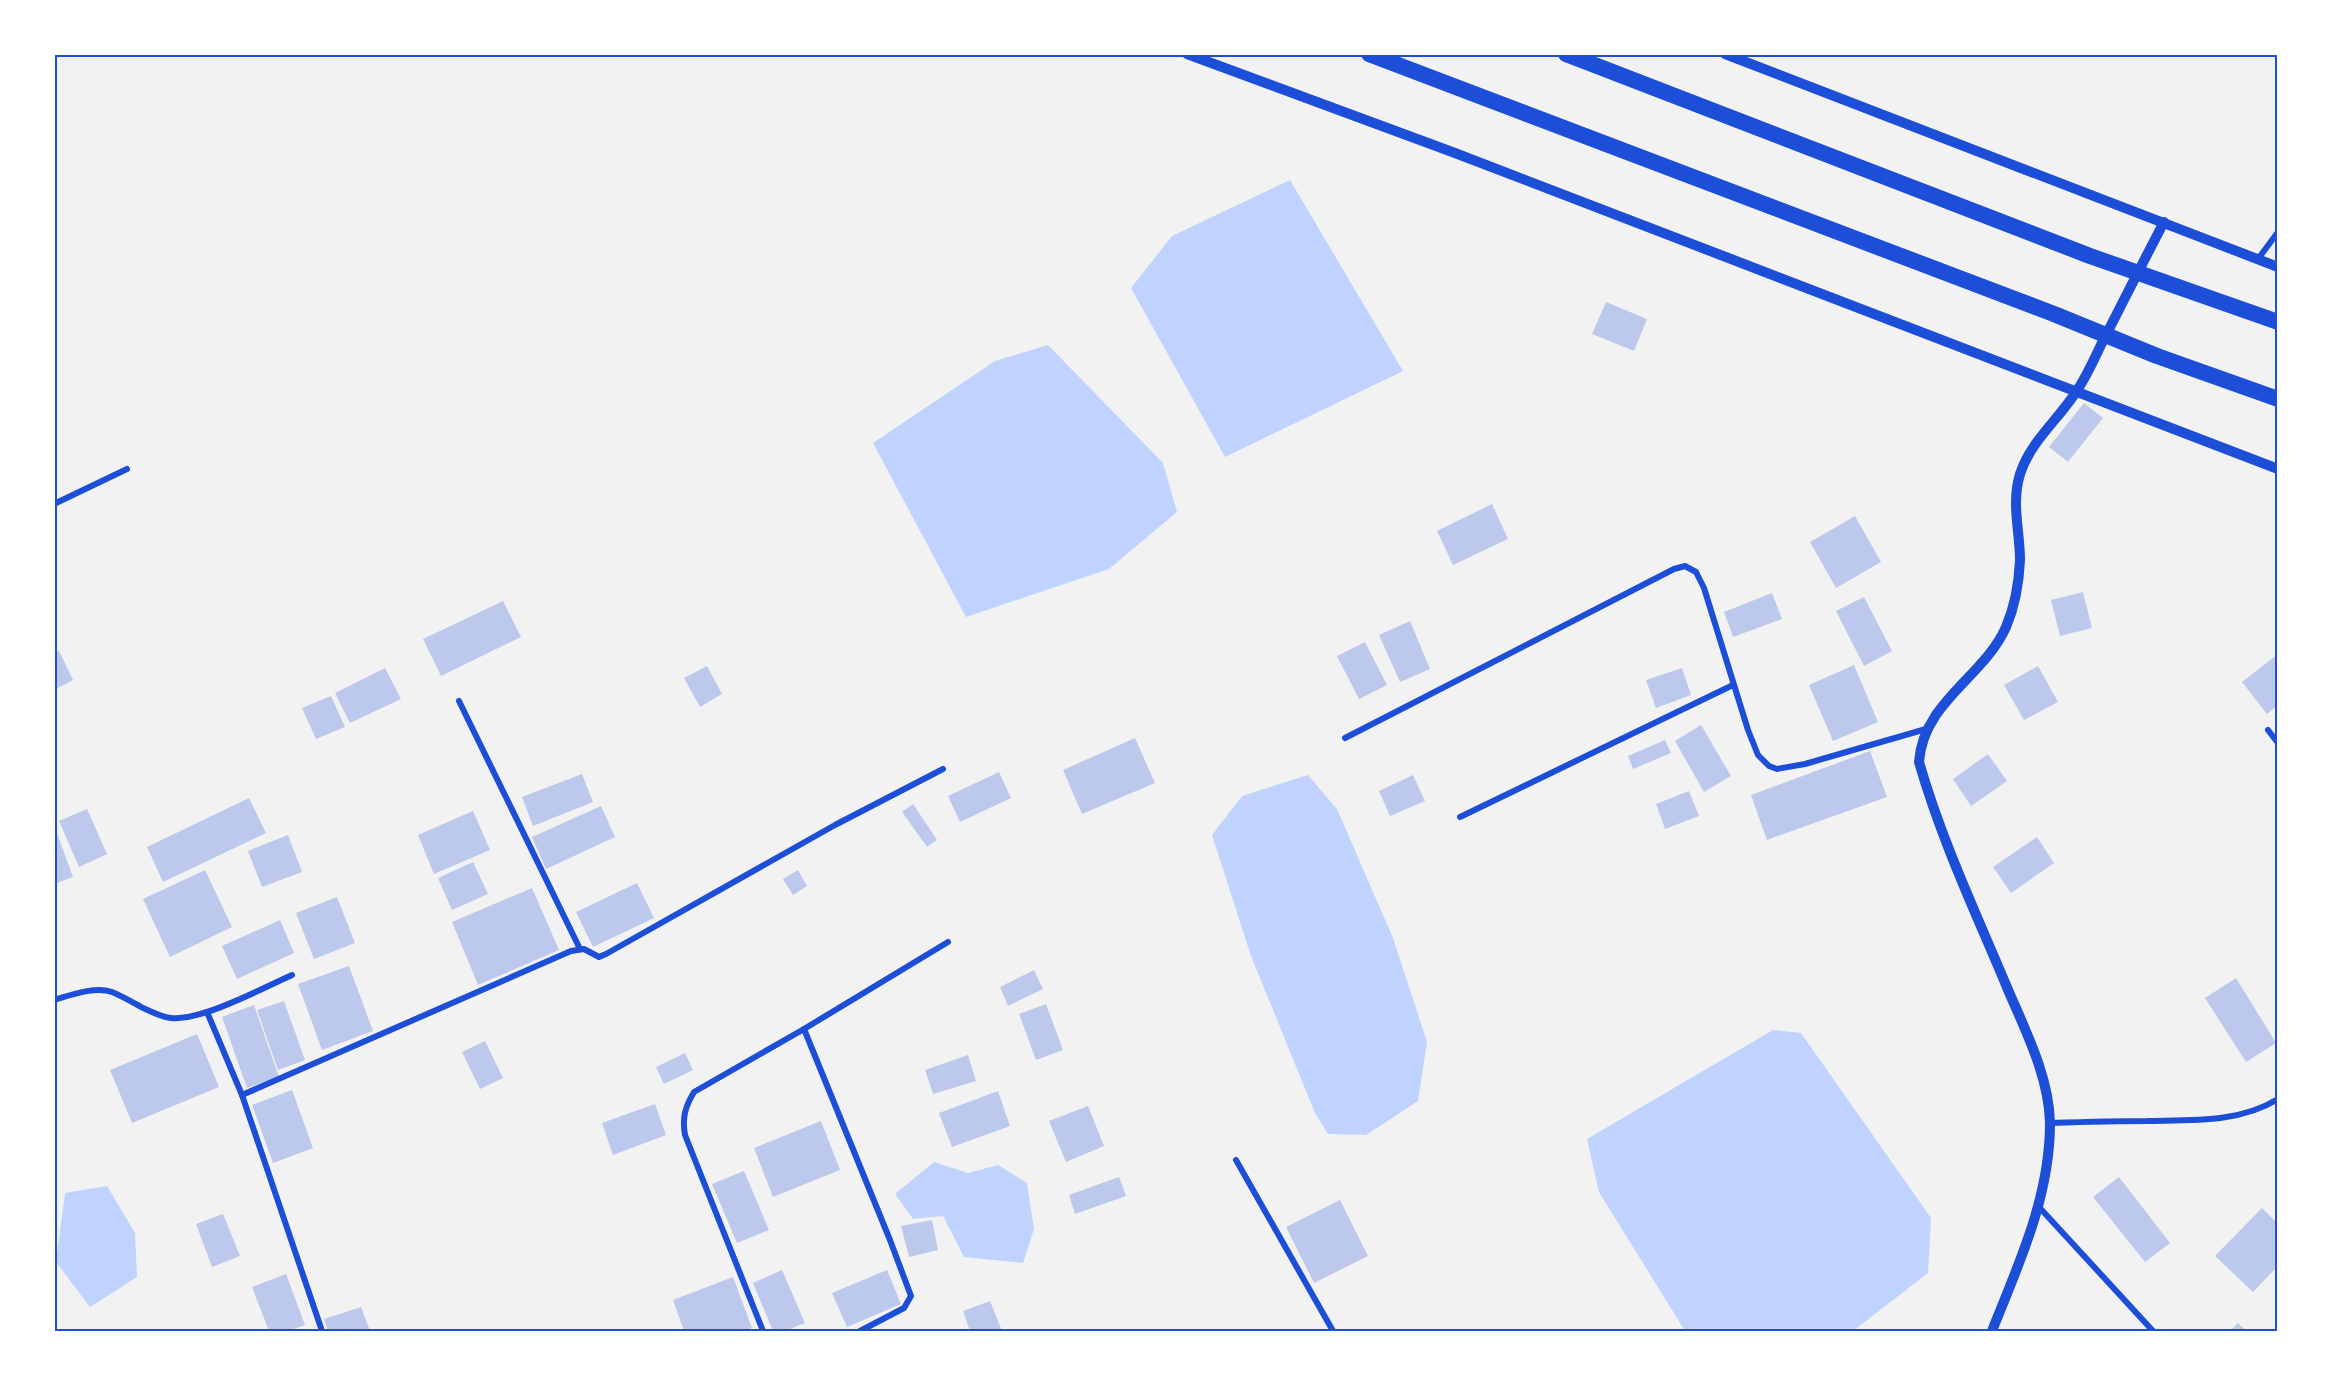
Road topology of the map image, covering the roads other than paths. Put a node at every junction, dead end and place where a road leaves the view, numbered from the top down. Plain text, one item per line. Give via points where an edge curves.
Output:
1 (1187, 54) edge
2 (1369, 54) edge
3 (1566, 54) edge
4 (1725, 54) edge
5 (2164, 222) junction
6 (2278, 232) edge
7 (2258, 259) junction
8 (2278, 267) edge
9 (2278, 322) edge
10 (2077, 392) junction
11 (2278, 399) edge
12 (127, 469) dead end
13 (2278, 469) edge
14 (54, 504) edge
15 (1732, 685) junction
16 (459, 701) dead end
17 (1926, 729) junction
18 (2268, 730) dead end
19 (1345, 738) dead end
20 (2278, 742) edge
21 (943, 769) dead end
22 (1460, 817) dead end
23 (948, 942) dead end
24 (580, 949) junction
25 (292, 975) dead end
26 (54, 1000) edge
27 (207, 1012) junction
28 (804, 1029) junction
29 (242, 1095) junction
30 (2278, 1099) edge
31 (2050, 1123) junction
32 (1236, 1161) dead end
33 (2039, 1207) junction
34 (322, 1331) edge
35 (763, 1331) edge
36 (860, 1331) edge
37 (1333, 1331) edge
38 (1992, 1331) edge
39 (2153, 1331) edge

1 - 10 street
2 - 11 highway
3 - 9 highway via 2090,256
4 - 5 street
5 - 7 street
5 - 10 street
6 - 7 street
7 - 8 street
10 - 13 street
10 - 17 street via 2034,446 2020,473 2015,507 2020,560 2017,594 2006,627 1996,645
12 - 14 street
15 - 17 street via 1758,755 1777,769
15 - 19 street via 1704,588 1696,572 1685,566
15 - 22 street
16 - 24 street
17 - 31 street via 1919,762 1933,811 2032,1049 2043,1079
18 - 20 street
21 - 24 street via 606,954 599,957
23 - 28 street
24 - 29 street
25 - 27 street
26 - 27 street via 96,990 111,991 170,1018
27 - 29 street
28 - 35 street via 694,1092 683,1123
28 - 36 street via 911,1296 897,1312
29 - 34 street
30 - 31 street via 2240,1115 2206,1119
31 - 33 street
32 - 37 street
33 - 38 street
33 - 39 street

